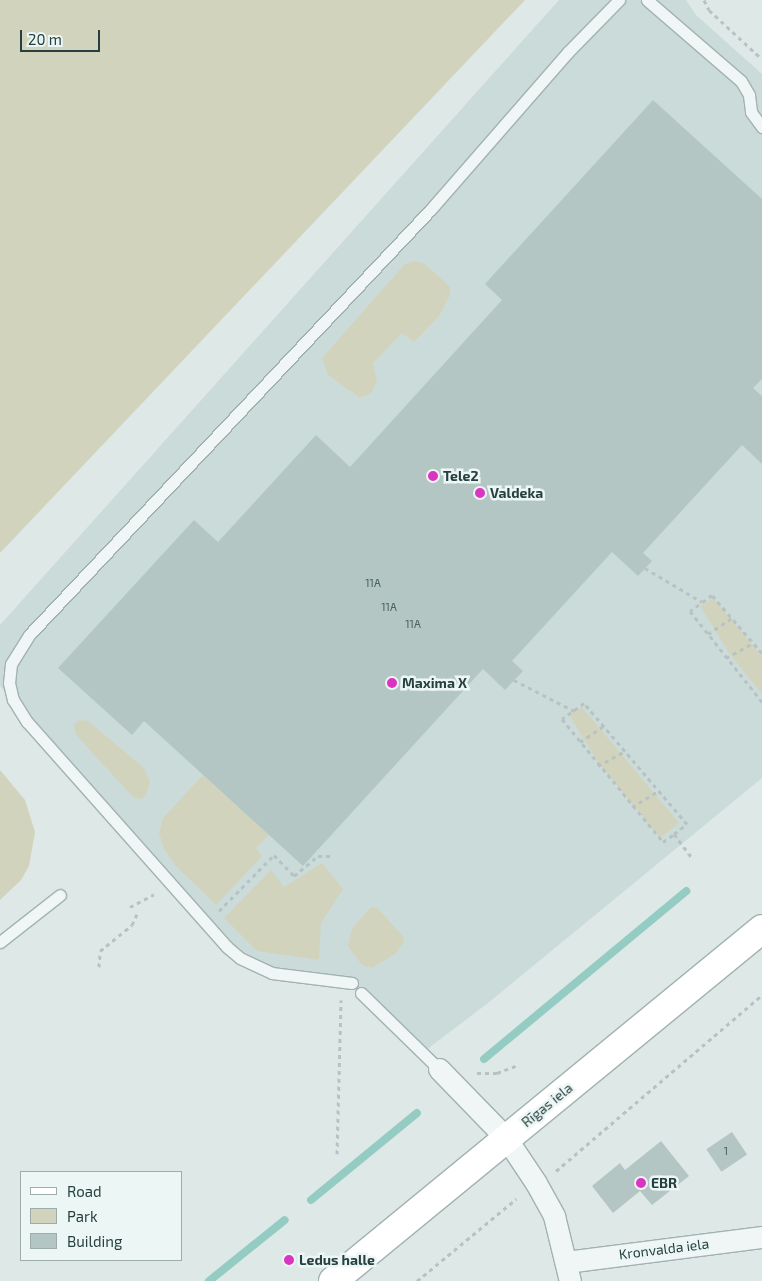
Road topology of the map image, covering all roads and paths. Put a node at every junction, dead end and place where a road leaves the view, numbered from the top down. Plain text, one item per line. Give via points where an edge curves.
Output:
1 (619, 0) edge
2 (647, 0) edge
3 (704, 0) edge
4 (762, 59) edge
5 (762, 127) edge
6 (645, 568) dead end
7 (702, 602) junction
8 (732, 618) junction
9 (708, 634) junction
10 (753, 643) junction
11 (762, 653) edge
12 (726, 658) junction
13 (514, 680) dead end
14 (761, 700) edge
15 (574, 711) junction
16 (604, 726) junction
17 (580, 742) junction
18 (626, 752) junction
19 (598, 766) junction
20 (659, 791) junction
21 (632, 807) junction
22 (674, 834) junction
23 (330, 856) dead end
24 (693, 859) dead end
25 (172, 885) junction
26 (60, 896) dead end
27 (130, 907) dead end
28 (137, 914) dead end
29 (206, 924) junction
30 (762, 929) edge
31 (0, 942) edge
32 (99, 967) dead end
33 (346, 982) joint
34 (361, 993) dead end
35 (762, 995) edge
36 (518, 1066) dead end
37 (439, 1069) joint
38 (469, 1070) dead end
39 (506, 1138) junction
40 (337, 1154) dead end
41 (556, 1171) dead end
42 (518, 1198) dead end
43 (762, 1237) edge
44 (568, 1272) edge
45 (333, 1281) edge
46 (416, 1281) edge

1 - 25 lane via 568,52 430,209 29,635 11,664 8,683 13,700 28,722
2 - 5 lane via 741,81 749,95 751,112
3 - 4 path via 709,10
6 - 7 path
7 - 8 path via 712,595
7 - 9 path via 690,611
8 - 9 path
8 - 10 path
9 - 12 path
10 - 11 path
10 - 12 path
12 - 14 path
13 - 15 path
15 - 16 path via 584,703
15 - 17 path via 562,719
16 - 17 path
16 - 18 path
17 - 19 path
18 - 19 path
18 - 20 path
19 - 21 path
20 - 21 path
20 - 22 path via 688,824
21 - 22 path via 663,842
22 - 24 path
23 - 29 path via 318,856 294,876 274,856
25 - 27 path
25 - 29 lane
26 - 31 lane
28 - 32 path via 132,925 100,952
29 - 33 lane via 227,947 256,967 272,973
30 - 39 main road, Rīgas iela
33 - 40 path
34 - 37 lane
35 - 41 path
36 - 38 path via 497,1073
37 - 39 street
39 - 44 street via 554,1216
39 - 45 main road, Rīgas iela
42 - 46 path
43 - 44 street, Kronvalda iela

